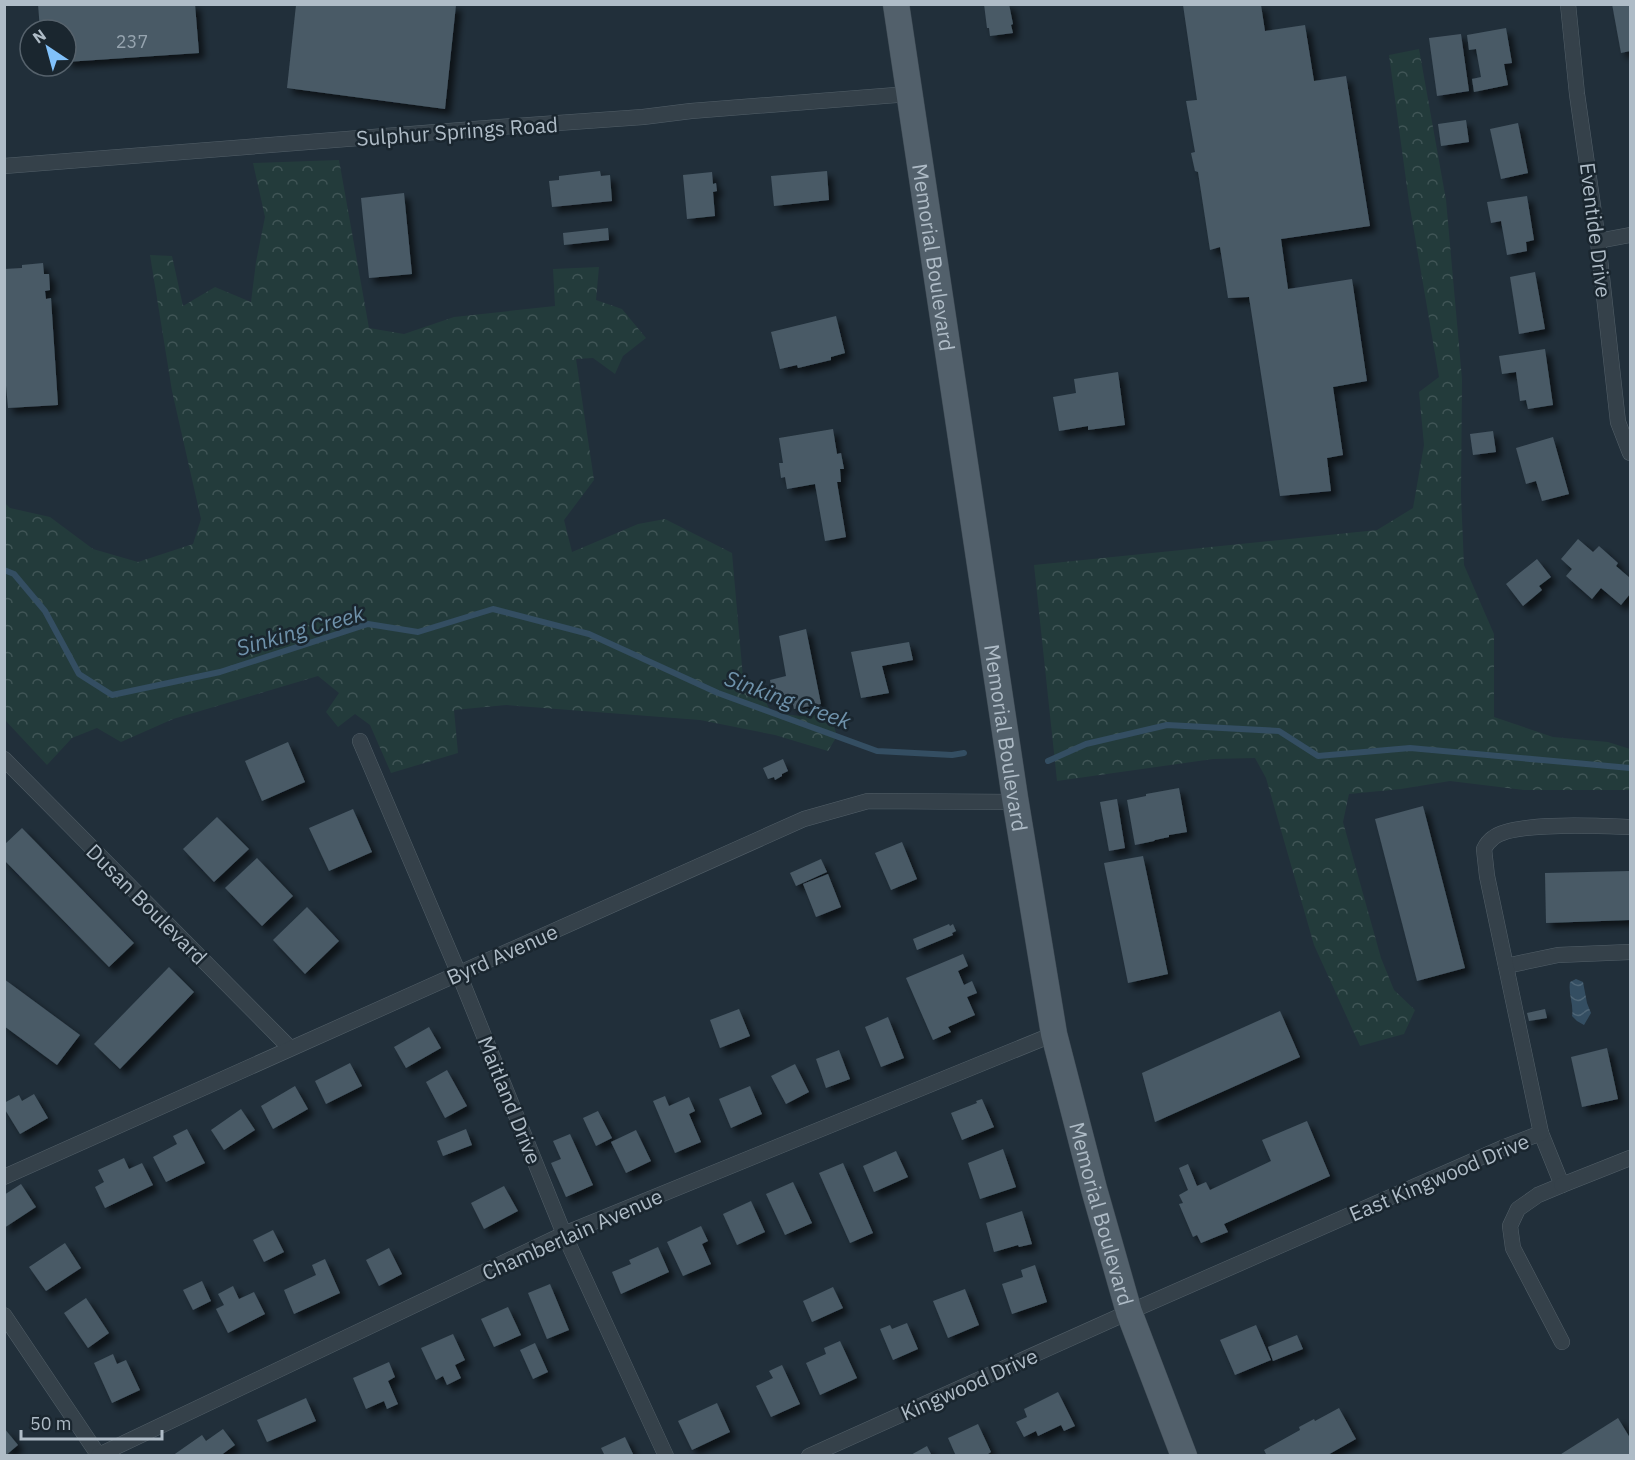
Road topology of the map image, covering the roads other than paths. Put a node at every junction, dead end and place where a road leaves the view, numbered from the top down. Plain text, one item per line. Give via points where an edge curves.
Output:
1 (896, 4) edge
2 (1568, 4) edge
3 (909, 94) junction
4 (4, 166) edge
5 (1630, 235) edge
6 (1598, 242) junction
7 (1630, 453) edge
8 (360, 741) dead end
9 (4, 759) edge
10 (1016, 802) junction
11 (1630, 827) edge
12 (1630, 952) edge
13 (1506, 966) junction
14 (459, 974) junction
15 (1054, 1034) junction
16 (290, 1048) junction
17 (1541, 1133) junction
18 (1630, 1158) edge
19 (4, 1178) edge
20 (1562, 1185) junction
21 (564, 1234) junction
22 (1129, 1312) junction
23 (4, 1315) edge
24 (1562, 1342) dead end
25 (99, 1455) edge
26 (666, 1455) edge
27 (809, 1455) edge
28 (1184, 1455) edge

1 - 3 main road, Memorial Boulevard
2 - 6 street, Eventide Drive
3 - 4 street, Sulphur Springs Road
3 - 10 main road, Memorial Boulevard
5 - 6 street
6 - 7 street, Eventide Drive via 1618,422
8 - 14 street, Maitland Drive
9 - 16 street, Dusan Boulevard
10 - 14 street, Byrd Avenue via 868,801 804,819
10 - 15 main road, Memorial Boulevard
11 - 13 street, East Kingwood Drive via 1530,827 1494,837 1484,849
12 - 13 street via 1558,954
13 - 17 street, East Kingwood Drive
14 - 16 street, Byrd Avenue
14 - 21 street, Maitland Drive
15 - 21 street, Chamberlain Avenue
15 - 22 main road, Memorial Boulevard
16 - 19 street, Byrd Avenue
17 - 20 street
17 - 22 street, East Kingwood Drive
18 - 20 street
20 - 24 street via 1518,1209 1510,1226 1513,1248
21 - 25 street, Chamberlain Avenue
21 - 26 street, Maitland Drive
22 - 27 street, Kingwood Drive
22 - 28 main road, Memorial Boulevard
23 - 25 street

